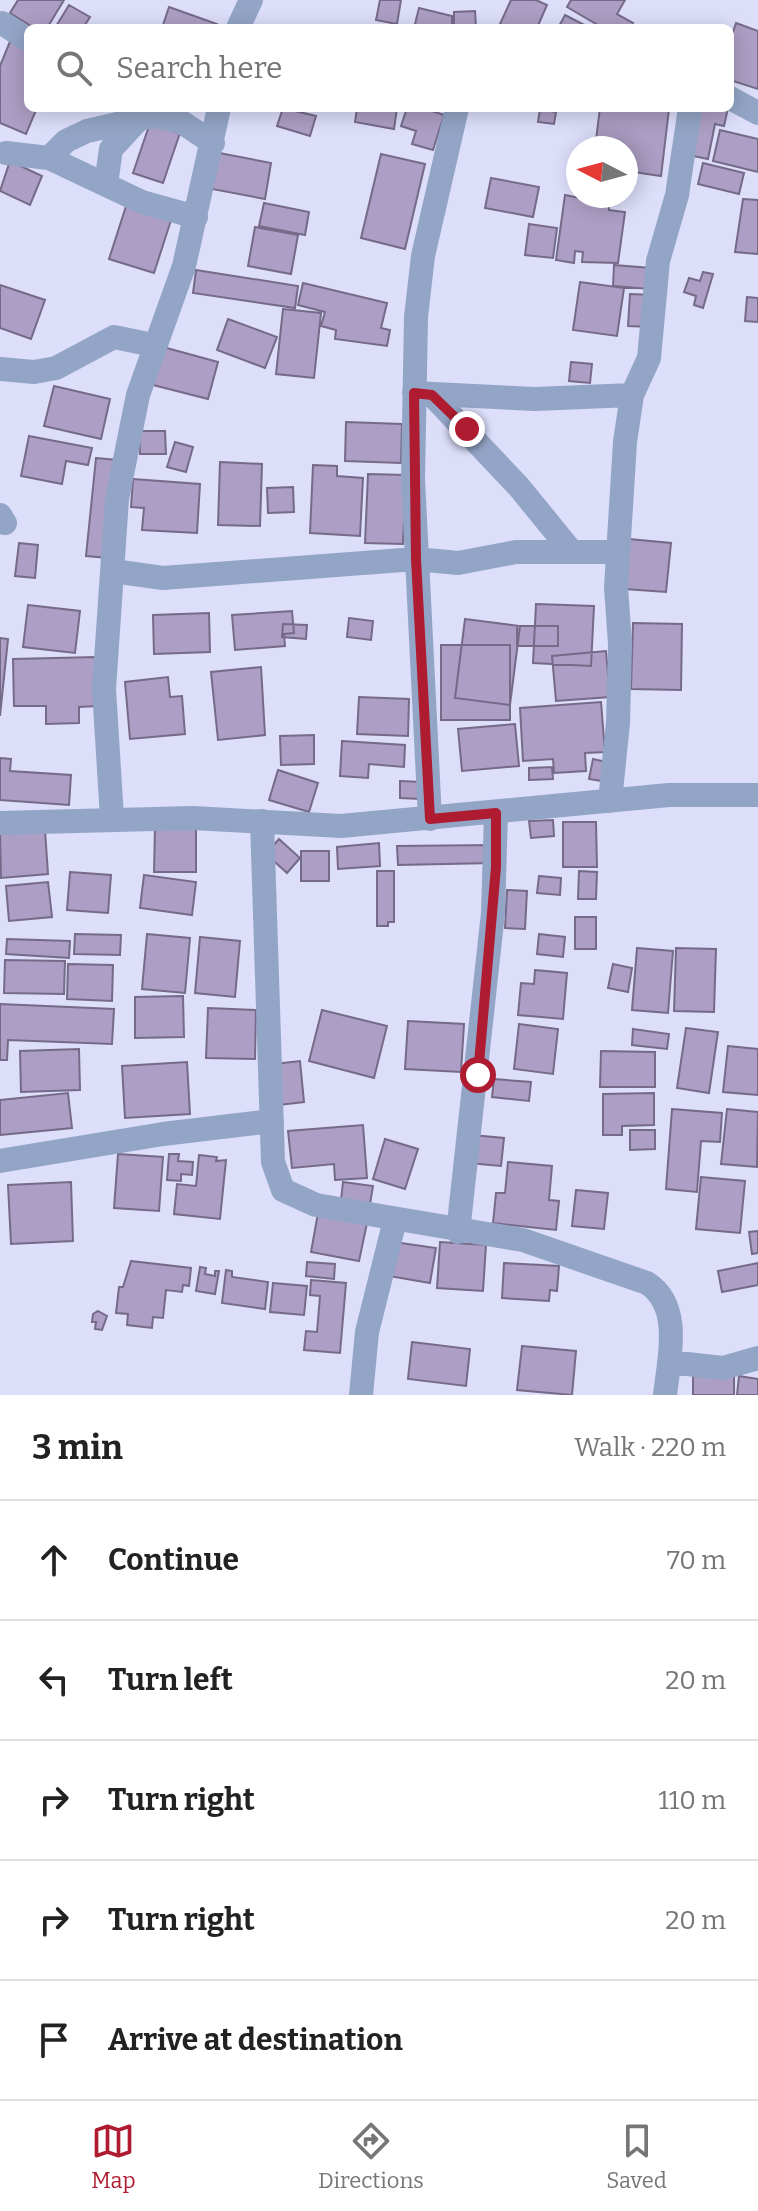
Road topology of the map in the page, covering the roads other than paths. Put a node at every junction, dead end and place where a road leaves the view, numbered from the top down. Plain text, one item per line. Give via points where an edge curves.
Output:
1 (251, 0) edge
2 (2, 23) edge
3 (240, 24) edge
4 (24, 37) edge
5 (734, 100) edge
6 (218, 112) edge
7 (456, 112) edge
8 (689, 112) edge
9 (758, 113) edge
10 (145, 115) edge
11 (213, 143) junction
12 (6, 153) dead end
13 (49, 158) junction
14 (106, 184) junction
15 (196, 217) junction
16 (153, 345) junction
17 (0, 369) edge
18 (423, 394) junction
19 (632, 395) junction
20 (572, 552) junction
21 (618, 552) junction
22 (416, 559) junction
23 (113, 571) junction
24 (758, 795) edge
25 (610, 801) junction
26 (496, 813) junction
27 (112, 818) junction
28 (430, 819) junction
29 (262, 821) junction
30 (0, 823) edge
31 (272, 1121) junction
32 (0, 1161) edge
33 (395, 1220) junction
34 (458, 1232) junction
35 (758, 1358) edge
36 (669, 1362) junction
37 (361, 1395) edge
38 (665, 1395) edge

1 - 3 street
2 - 4 street
5 - 9 street
6 - 11 street
7 - 18 street via 423,256 416,317
8 - 19 street via 677,195 658,261 649,358
10 - 11 street via 180,121
10 - 13 street via 87,131 66,141
10 - 14 street via 111,149
11 - 15 street
12 - 13 street
13 - 14 street
14 - 15 street via 142,202
15 - 16 street via 184,266
16 - 17 street via 114,337 56,368
16 - 23 street via 128,435
18 - 19 street via 535,399
18 - 20 street via 519,487
18 - 22 street
19 - 21 street
20 - 21 street
20 - 22 street via 516,552 458,563
21 - 25 street via 618,723
22 - 23 street via 163,578
22 - 28 street
23 - 27 street via 104,689
24 - 25 street
25 - 26 street
26 - 28 street
26 - 34 street via 493,913
27 - 29 street
27 - 30 street
28 - 29 street via 341,826
29 - 31 street
31 - 32 street
31 - 33 street via 273,1162 283,1190 316,1205
33 - 34 street
33 - 37 street via 367,1332
34 - 36 street via 523,1240 647,1283 667,1305
35 - 36 street via 723,1368
36 - 38 street

